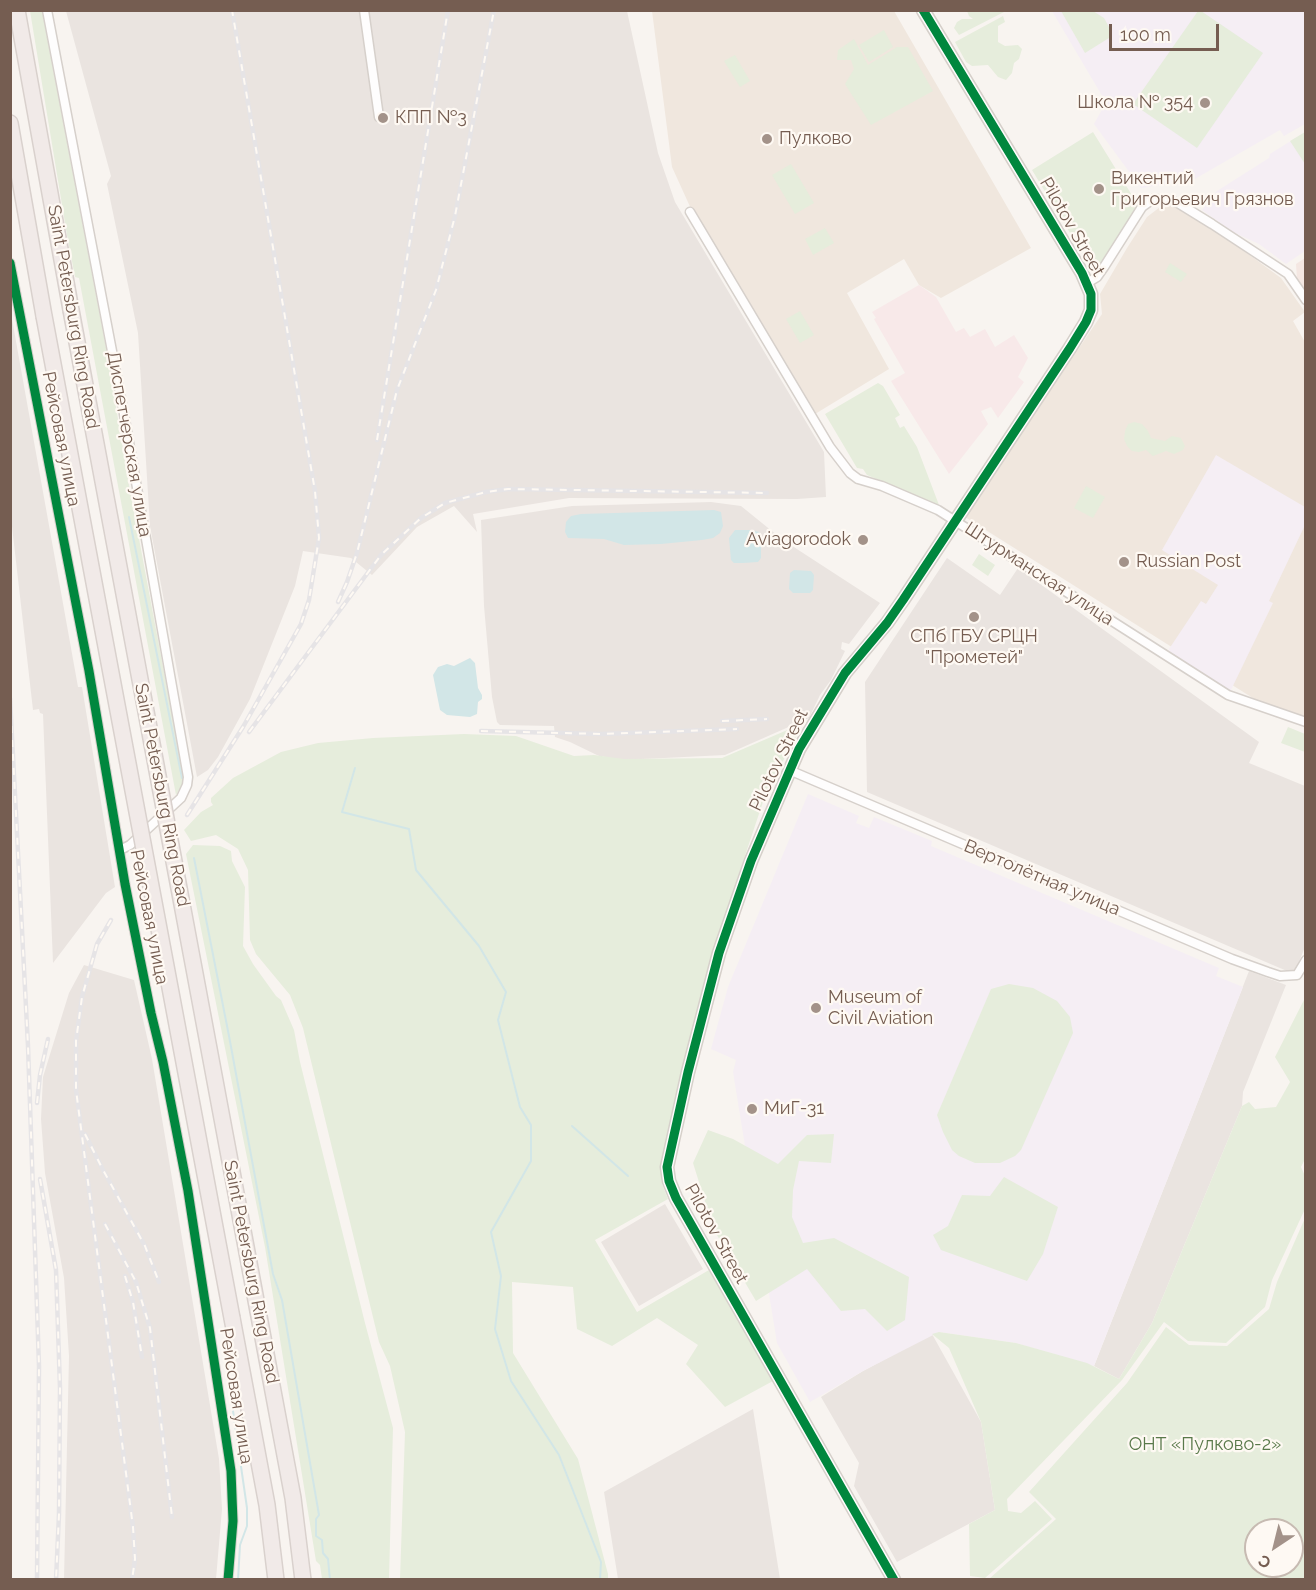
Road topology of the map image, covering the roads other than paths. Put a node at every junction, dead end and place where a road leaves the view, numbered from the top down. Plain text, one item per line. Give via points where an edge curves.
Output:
1 (17, 10) edge
2 (47, 10) edge
3 (364, 10) edge
4 (923, 10) edge
5 (379, 117) dead end
6 (10, 123) edge
7 (690, 212) dead end
8 (10, 263) edge
9 (1088, 283) junction
10 (1305, 300) edge
11 (955, 520) junction
12 (1305, 722) edge
13 (789, 770) junction
14 (120, 850) junction
15 (1305, 962) edge
16 (893, 1579) edge
17 (228, 1580) edge
18 (276, 1580) edge
19 (303, 1580) edge

1 - 19 highway, Saint Petersburg Ring Road, bridge via 293,1498
2 - 14 street, Диспетчерская улица via 189,777 181,798
3 - 5 street
4 - 9 street, Pilotov Street
6 - 18 highway, Saint Petersburg Ring Road, bridge via 267,1505
7 - 11 street, Штурманская улица via 844,467 858,479 923,502
8 - 14 street, Рейсовая улица
9 - 10 street via 1097,277 1142,207 1153,200 1168,200 1288,274
9 - 11 street, Pilotov Street via 1091,302 1086,322
11 - 12 street, Штурманская улица via 1228,695
11 - 13 street, Pilotov Street via 887,623 828,699
13 - 15 street, Вертолётная улица via 1232,959 1280,976 1297,975
13 - 16 street, Pilotov Street via 719,953 667,1167 676,1198
14 - 17 street, Рейсовая улица via 188,1191 231,1471 233,1521

